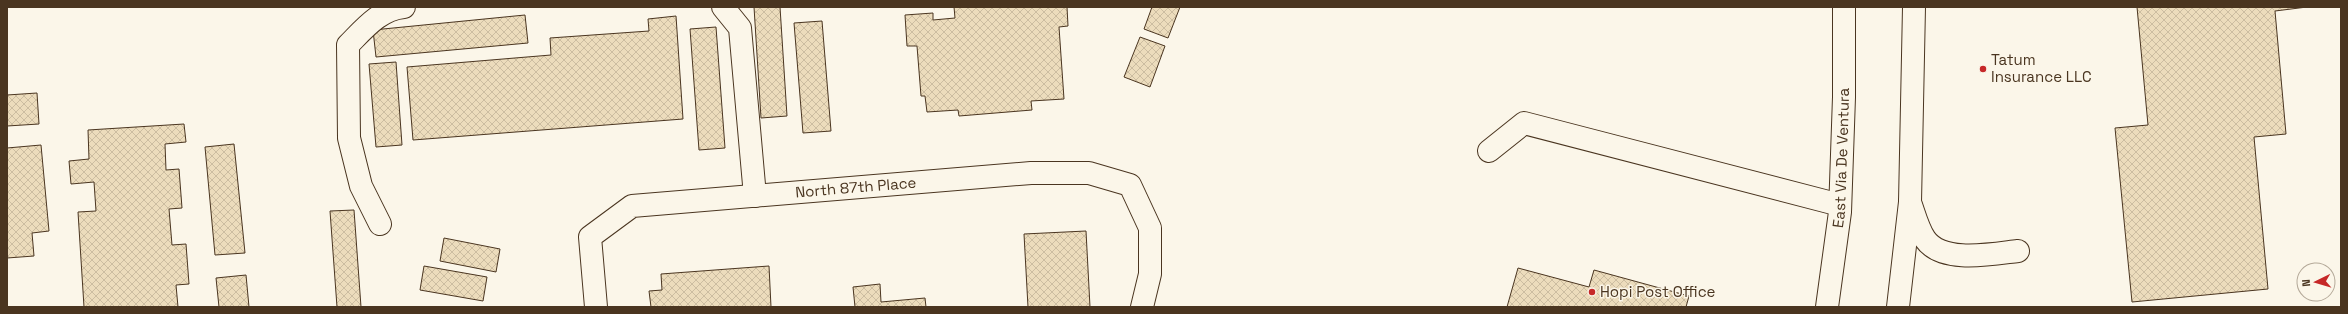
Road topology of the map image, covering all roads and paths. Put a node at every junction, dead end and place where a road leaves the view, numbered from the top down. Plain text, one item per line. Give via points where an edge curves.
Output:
1 (404, 7) edge
2 (723, 7) edge
3 (1844, 7) edge
4 (1914, 7) edge
5 (1489, 151) dead end
6 (755, 196) junction
7 (1910, 202) junction
8 (1840, 205) junction
9 (380, 224) dead end
10 (2018, 251) dead end
11 (596, 307) edge
12 (1142, 307) edge
13 (1827, 307) edge
14 (1898, 307) edge

1 - 9 street via 396,8 370,22 348,46 349,138 361,186
2 - 6 street via 740,28
3 - 8 street, East Via De Ventura
4 - 7 street
5 - 8 street via 1524,123
6 - 11 street, North 87th Place via 632,206 590,237
6 - 12 street, North 87th Place via 1031,173 1089,173 1130,185 1150,228 1150,274
7 - 10 street via 1924,239 1935,250 1979,256
7 - 14 street
8 - 13 street, East Via De Ventura

